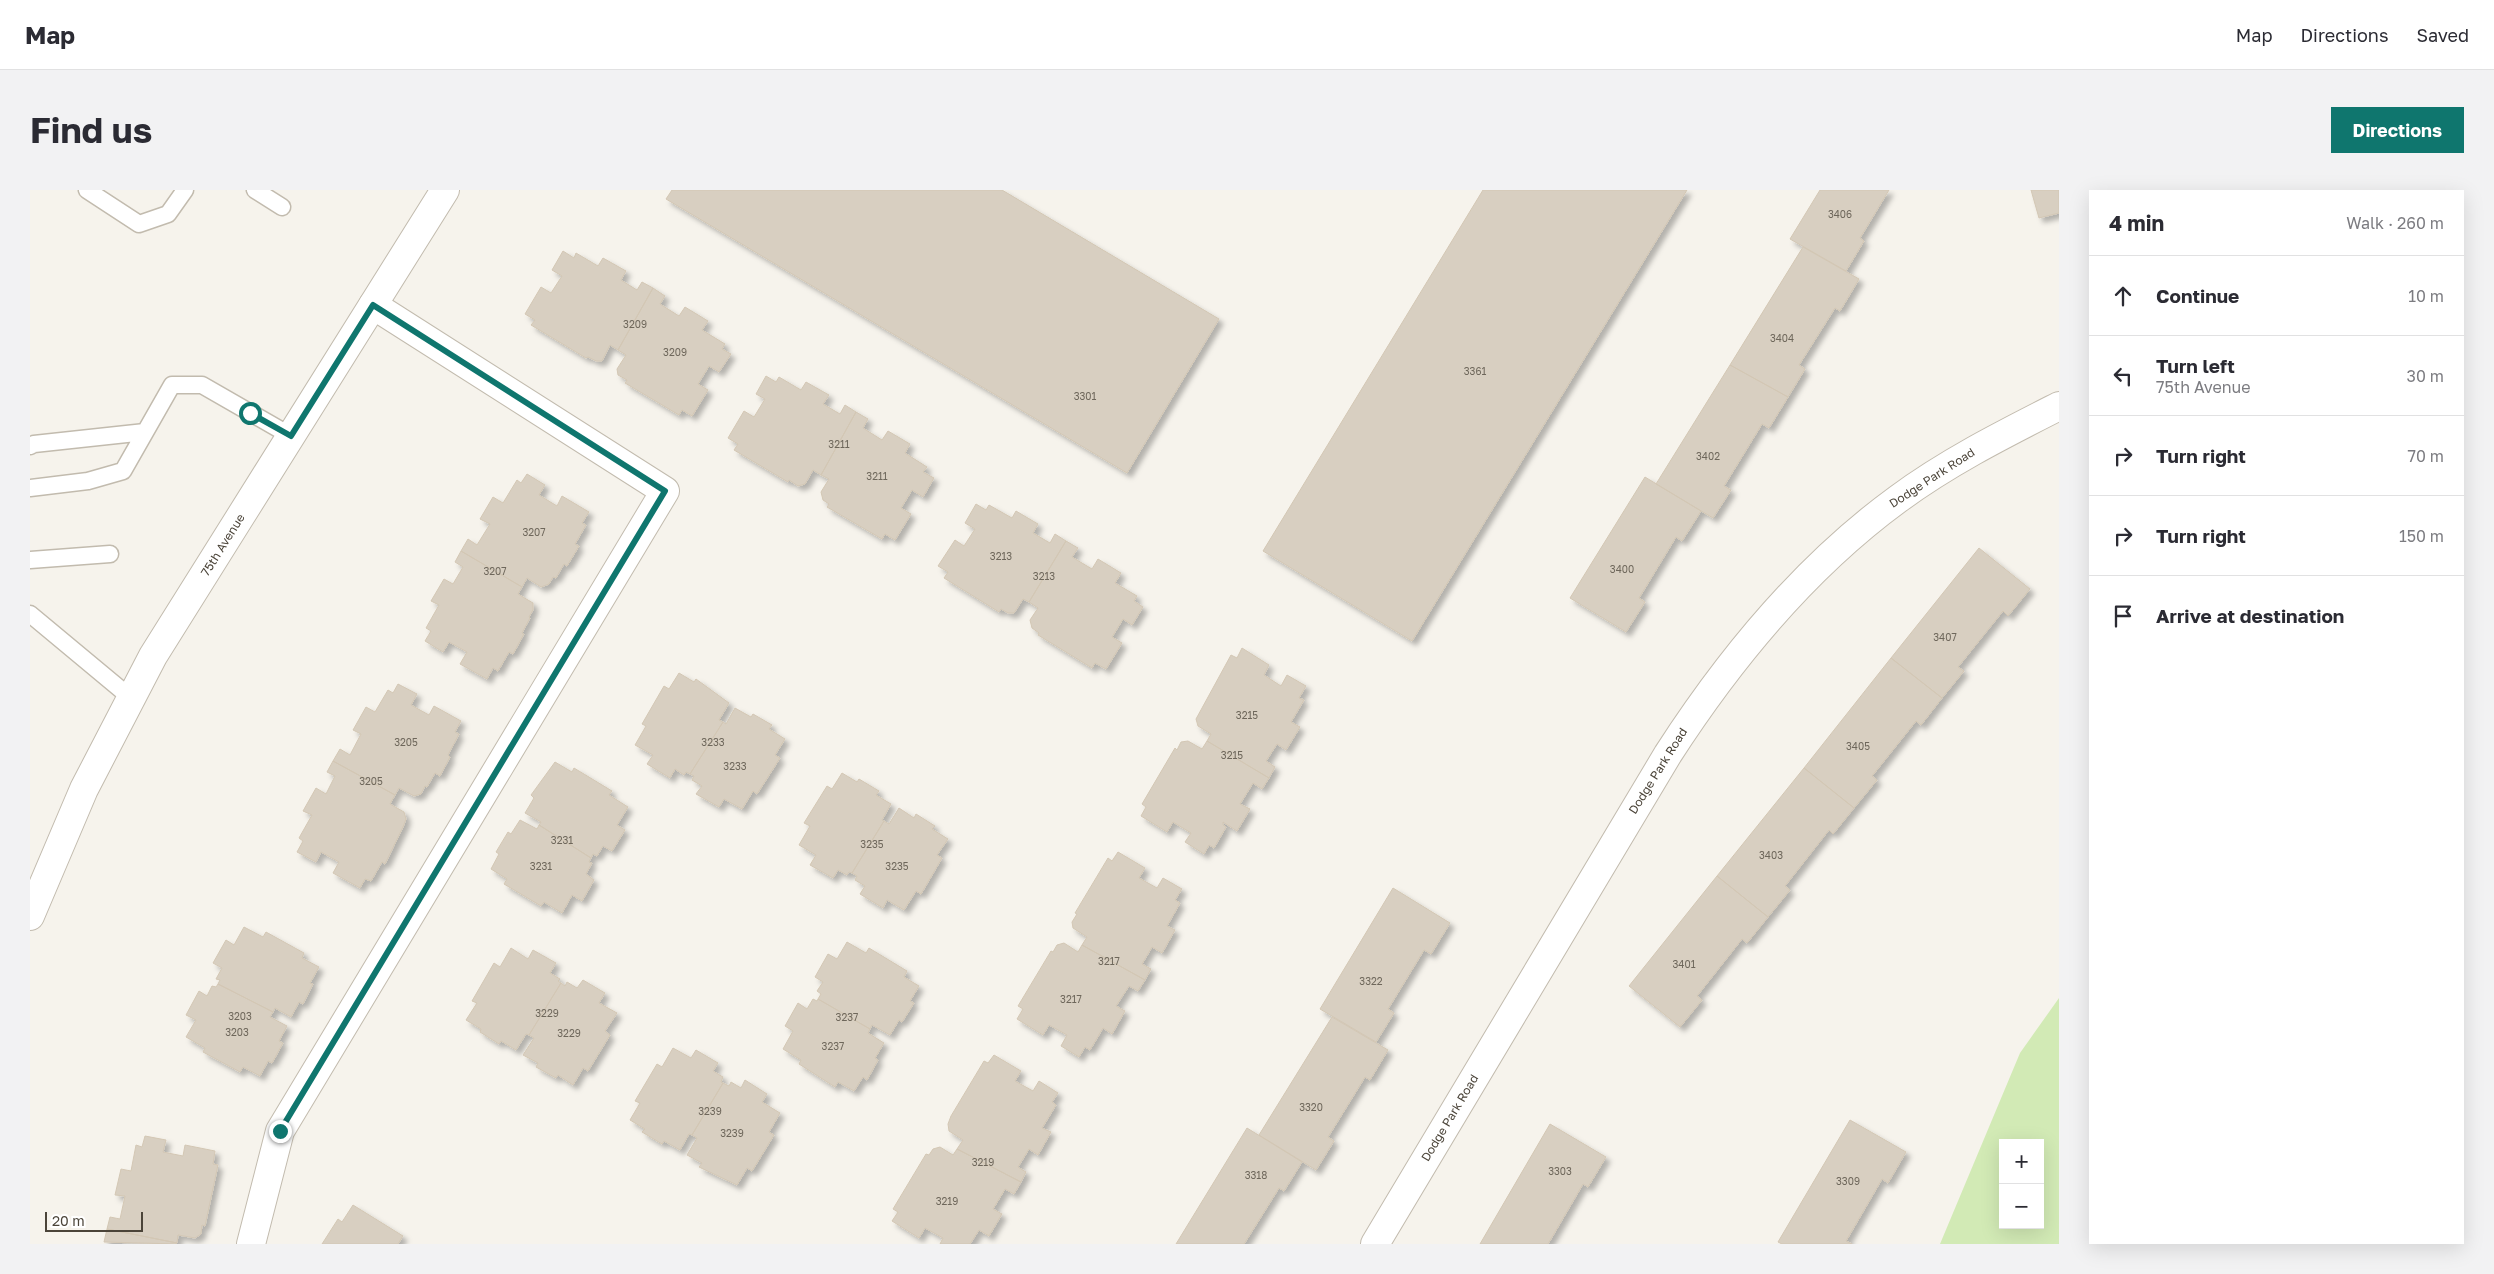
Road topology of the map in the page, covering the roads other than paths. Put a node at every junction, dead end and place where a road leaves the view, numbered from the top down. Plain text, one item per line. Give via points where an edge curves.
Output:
1 (87, 190) edge
2 (185, 190) edge
3 (255, 190) edge
4 (445, 190) edge
5 (282, 207) dead end
6 (373, 305) junction
7 (2059, 406) edge
8 (145, 432) junction
9 (291, 436) junction
10 (30, 446) edge
11 (30, 488) edge
12 (110, 554) dead end
13 (30, 560) edge
14 (30, 614) edge
15 (131, 698) junction
16 (30, 916) edge
17 (251, 1244) edge
18 (1375, 1244) edge

1 - 2 lane via 139,224 168,214
3 - 5 lane
4 - 6 street, 75th Avenue
6 - 9 street, 75th Avenue
6 - 17 street via 665,491 280,1131
7 - 18 street, Dodge Park Road via 1960,459 1898,499 1808,577 1730,665 1668,754
8 - 9 lane via 172,385 202,385
8 - 10 lane
8 - 11 lane via 123,471 88,481
9 - 15 street, 75th Avenue via 153,656
12 - 13 lane
14 - 15 lane
15 - 16 street, 75th Avenue via 84,789

